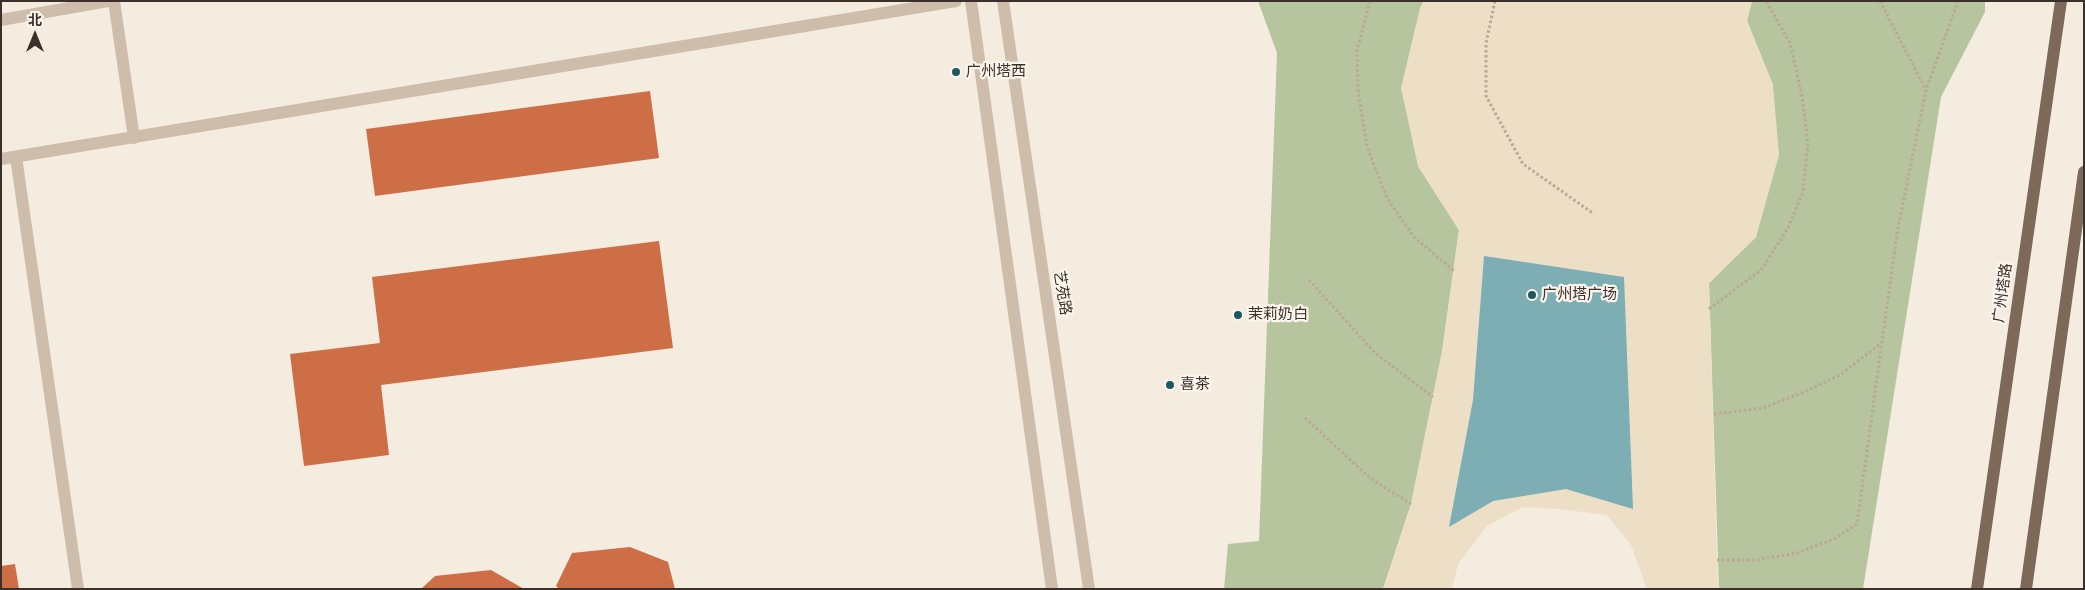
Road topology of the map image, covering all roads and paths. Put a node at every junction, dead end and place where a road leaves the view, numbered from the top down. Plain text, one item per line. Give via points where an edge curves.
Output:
1 (108, 1) edge
2 (114, 1) edge
3 (956, 1) edge
4 (971, 1) edge
5 (1003, 1) edge
6 (1370, 1) edge
7 (1495, 1) edge
8 (1766, 1) edge
9 (1880, 1) edge
10 (1958, 1) edge
11 (2061, 1) edge
12 (1, 20) edge
13 (1926, 90) junction
14 (134, 138) junction
15 (16, 158) junction
16 (1, 159) edge
17 (2084, 172) edge
18 (1594, 214) dead end
19 (1454, 271) dead end
20 (1309, 280) dead end
21 (1709, 309) dead end
22 (1880, 344) junction
23 (1433, 398) dead end
24 (1714, 414) dead end
25 (1306, 418) dead end
26 (1411, 504) dead end
27 (1717, 560) dead end
28 (78, 589) edge
29 (1052, 589) edge
30 (1089, 589) edge
31 (1978, 589) edge
32 (2026, 589) edge

1 - 12 street
2 - 14 street
3 - 14 street
4 - 29 street
5 - 30 street, 艺苑路
6 - 19 path via 1357,50 1358,90 1367,147 1388,198 1413,236
7 - 18 path via 1486,43 1486,96 1523,164
8 - 21 path via 1790,43 1802,96 1808,143 1803,192 1788,230 1761,270
9 - 13 path
10 - 13 path
11 - 31 main road, 广州塔路
13 - 22 path via 1897,233
14 - 15 street
15 - 16 street
15 - 28 street
17 - 32 main road
20 - 23 path via 1375,353
22 - 24 path via 1840,375 1804,392 1763,408
22 - 27 path via 1857,524 1834,540 1797,553 1755,560
25 - 26 path via 1370,478

